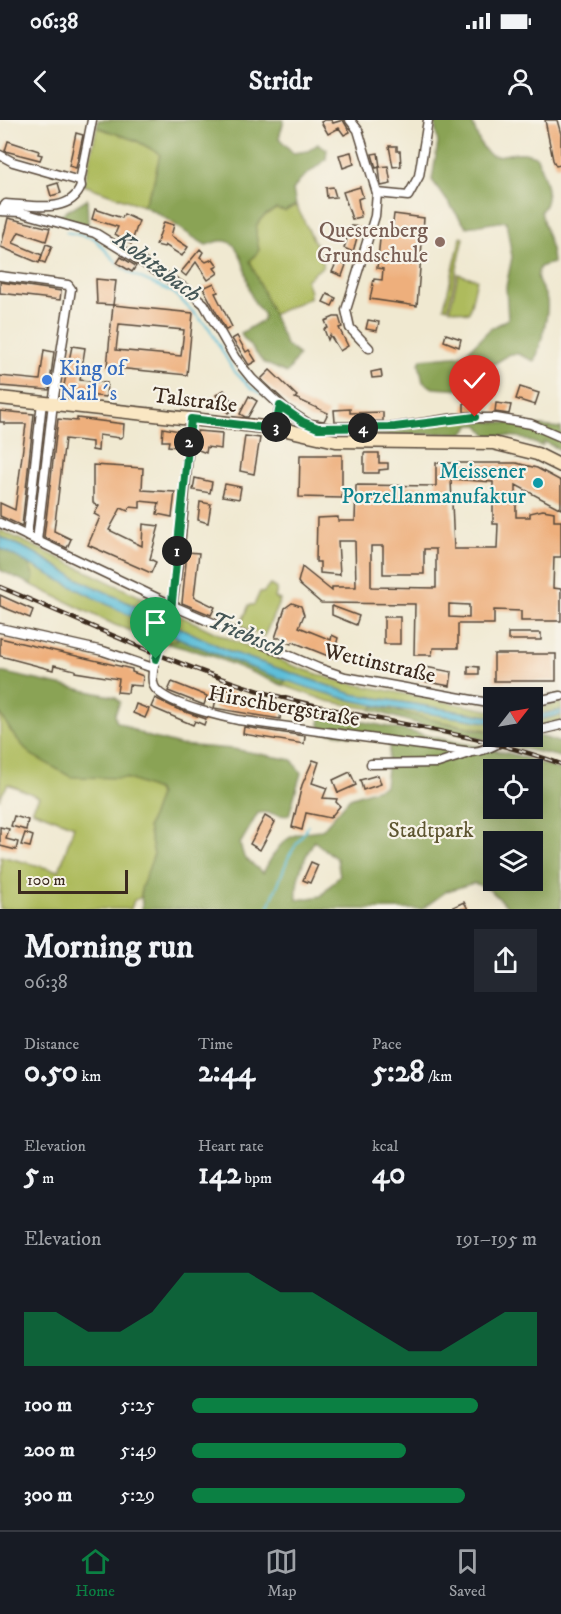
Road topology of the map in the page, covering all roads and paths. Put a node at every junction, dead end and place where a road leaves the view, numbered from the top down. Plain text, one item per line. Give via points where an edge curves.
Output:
1 (92, 120) edge
2 (350, 120) edge
3 (428, 120) edge
4 (0, 155) edge
5 (80, 181) junction
6 (377, 193) junction
7 (0, 211) edge
8 (0, 276) edge
9 (369, 348) dead end
10 (0, 398) edge
11 (48, 403) junction
12 (280, 406) junction
13 (191, 419) junction
14 (275, 429) junction
15 (561, 437) edge
16 (561, 466) edge
17 (0, 523) edge
18 (27, 536) junction
19 (37, 541) junction
20 (171, 608) junction
21 (0, 628) edge
22 (153, 668) junction
23 (561, 696) edge
24 (543, 700) edge
25 (483, 702) edge
26 (561, 725) edge
27 (543, 729) edge
28 (492, 747) edge
29 (472, 752) junction
30 (371, 764) dead end

1 - 5 street
2 - 6 street via 358,130
3 - 6 street via 419,176 408,196
4 - 5 street
5 - 7 street via 76,195 61,204 6,204
6 - 9 street via 375,216 346,310 350,328
7 - 12 street via 20,212 95,233 189,291 208,310 243,368
8 - 11 street via 70,287
10 - 11 main road, Talstraße
11 - 13 main road, Talstraße
11 - 18 street
11 - 19 street
12 - 14 street
12 - 15 street via 308,425 332,428 395,427 455,418 486,418 531,424
13 - 14 main road, Talstraße
13 - 20 street
14 - 16 main road, Talstraße via 336,441 493,443 537,454
17 - 18 street, Wettinstraße
18 - 19 street, Wettinstraße
19 - 20 street, Wettinstraße
20 - 22 street
20 - 25 street, Wettinstraße via 334,674
21 - 22 street via 103,651
22 - 29 street, Hirschbergstraße via 154,685 160,694 206,712 238,720
23 - 24 street
26 - 27 street
28 - 29 street, Hirschbergstraße
29 - 30 street via 438,763

